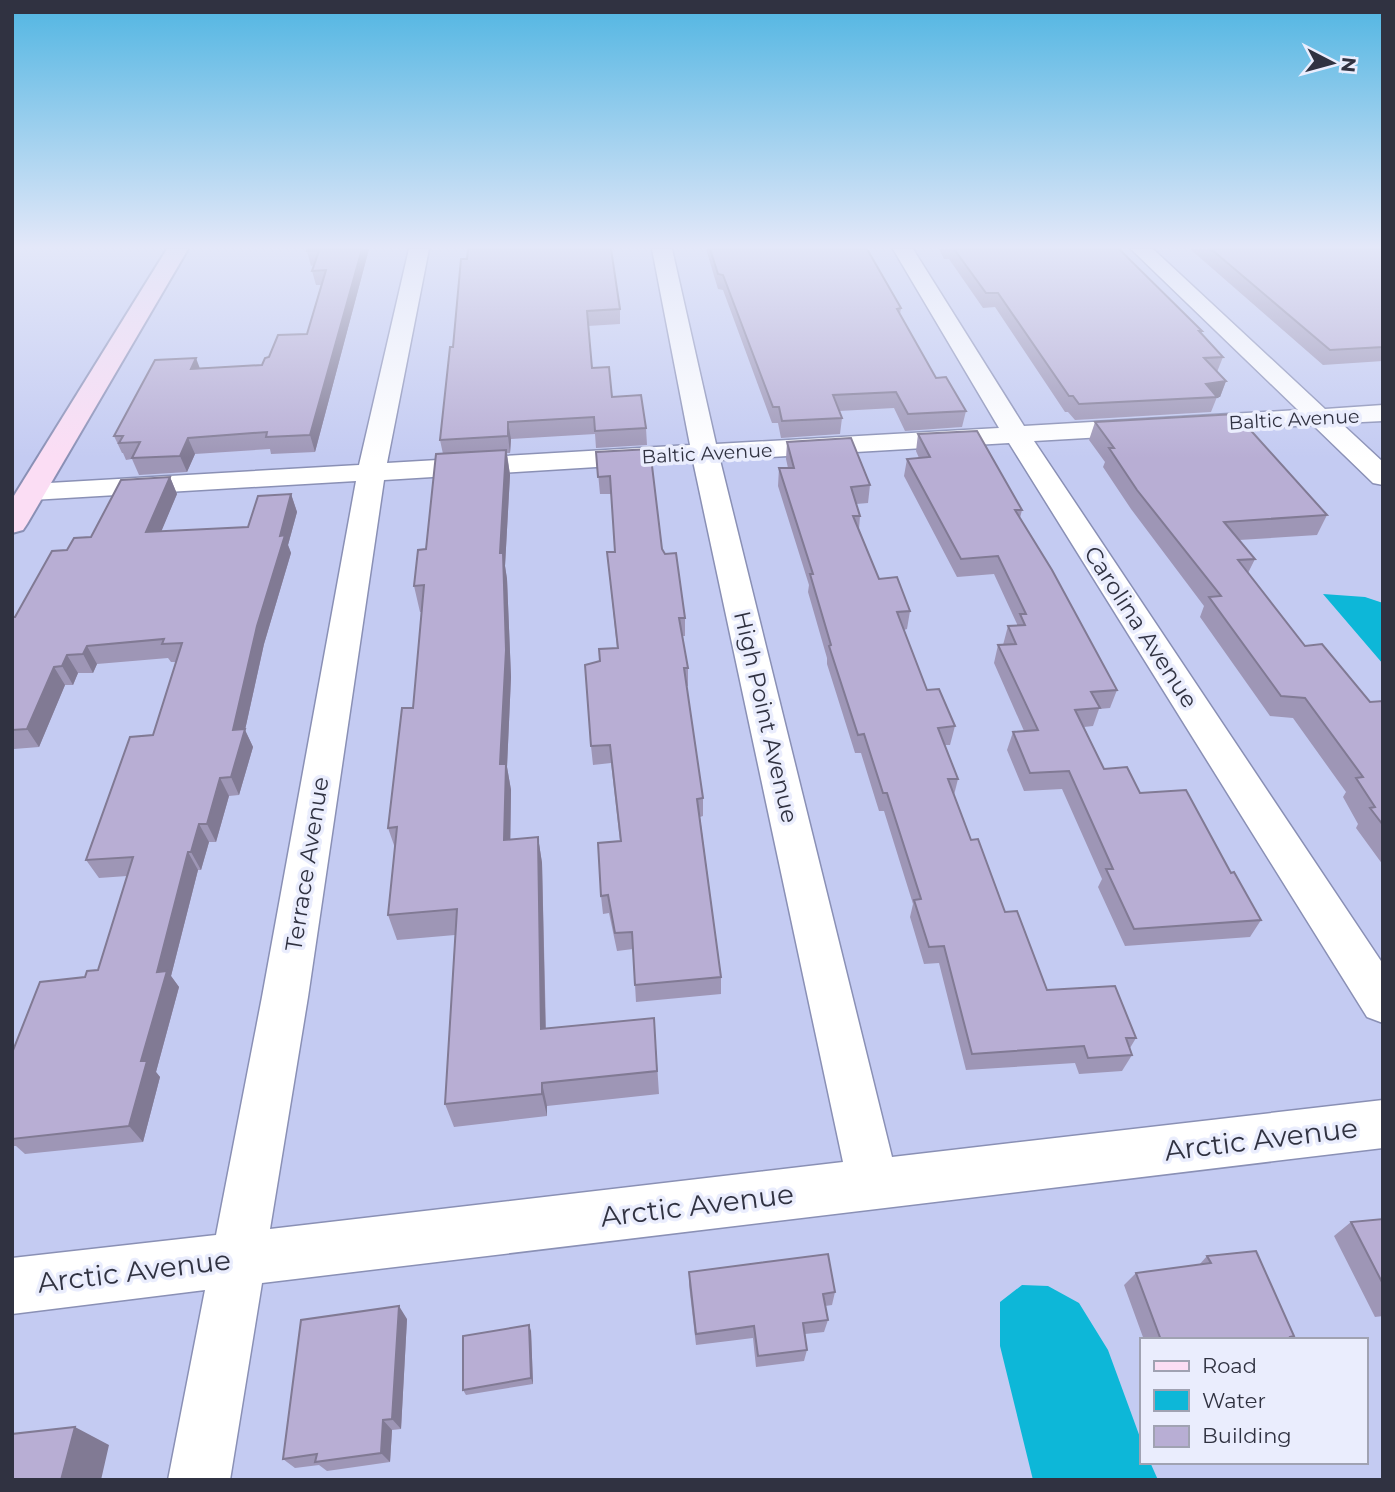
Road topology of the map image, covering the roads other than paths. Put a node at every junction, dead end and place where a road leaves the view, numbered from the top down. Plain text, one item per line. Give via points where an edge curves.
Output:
1 (136, 319) edge
2 (404, 319) edge
3 (677, 319) edge
4 (945, 319) edge
5 (1214, 319) edge
6 (1383, 413) edge
7 (1317, 417) junction
8 (1017, 435) junction
9 (705, 453) junction
10 (371, 473) junction
11 (1383, 477) edge
12 (32, 492) junction
13 (12, 524) edge
14 (1383, 1003) edge
15 (1383, 1124) edge
16 (873, 1184) junction
17 (237, 1259) junction
18 (12, 1286) edge
19 (199, 1480) edge

1 - 12 street
2 - 10 street, Terrace Avenue
3 - 9 street, High Point Avenue
4 - 8 street, Carolina Avenue
5 - 7 street
6 - 7 street, Baltic Avenue
7 - 8 street, Baltic Avenue
7 - 11 street
8 - 9 street, Baltic Avenue
8 - 14 street, Carolina Avenue
9 - 10 street, Baltic Avenue
9 - 16 street, High Point Avenue
10 - 12 street, Baltic Avenue
10 - 17 street, Terrace Avenue
12 - 13 street
15 - 16 street, Arctic Avenue
16 - 17 street, Arctic Avenue
17 - 18 street, Arctic Avenue
17 - 19 street, Terrace Avenue

